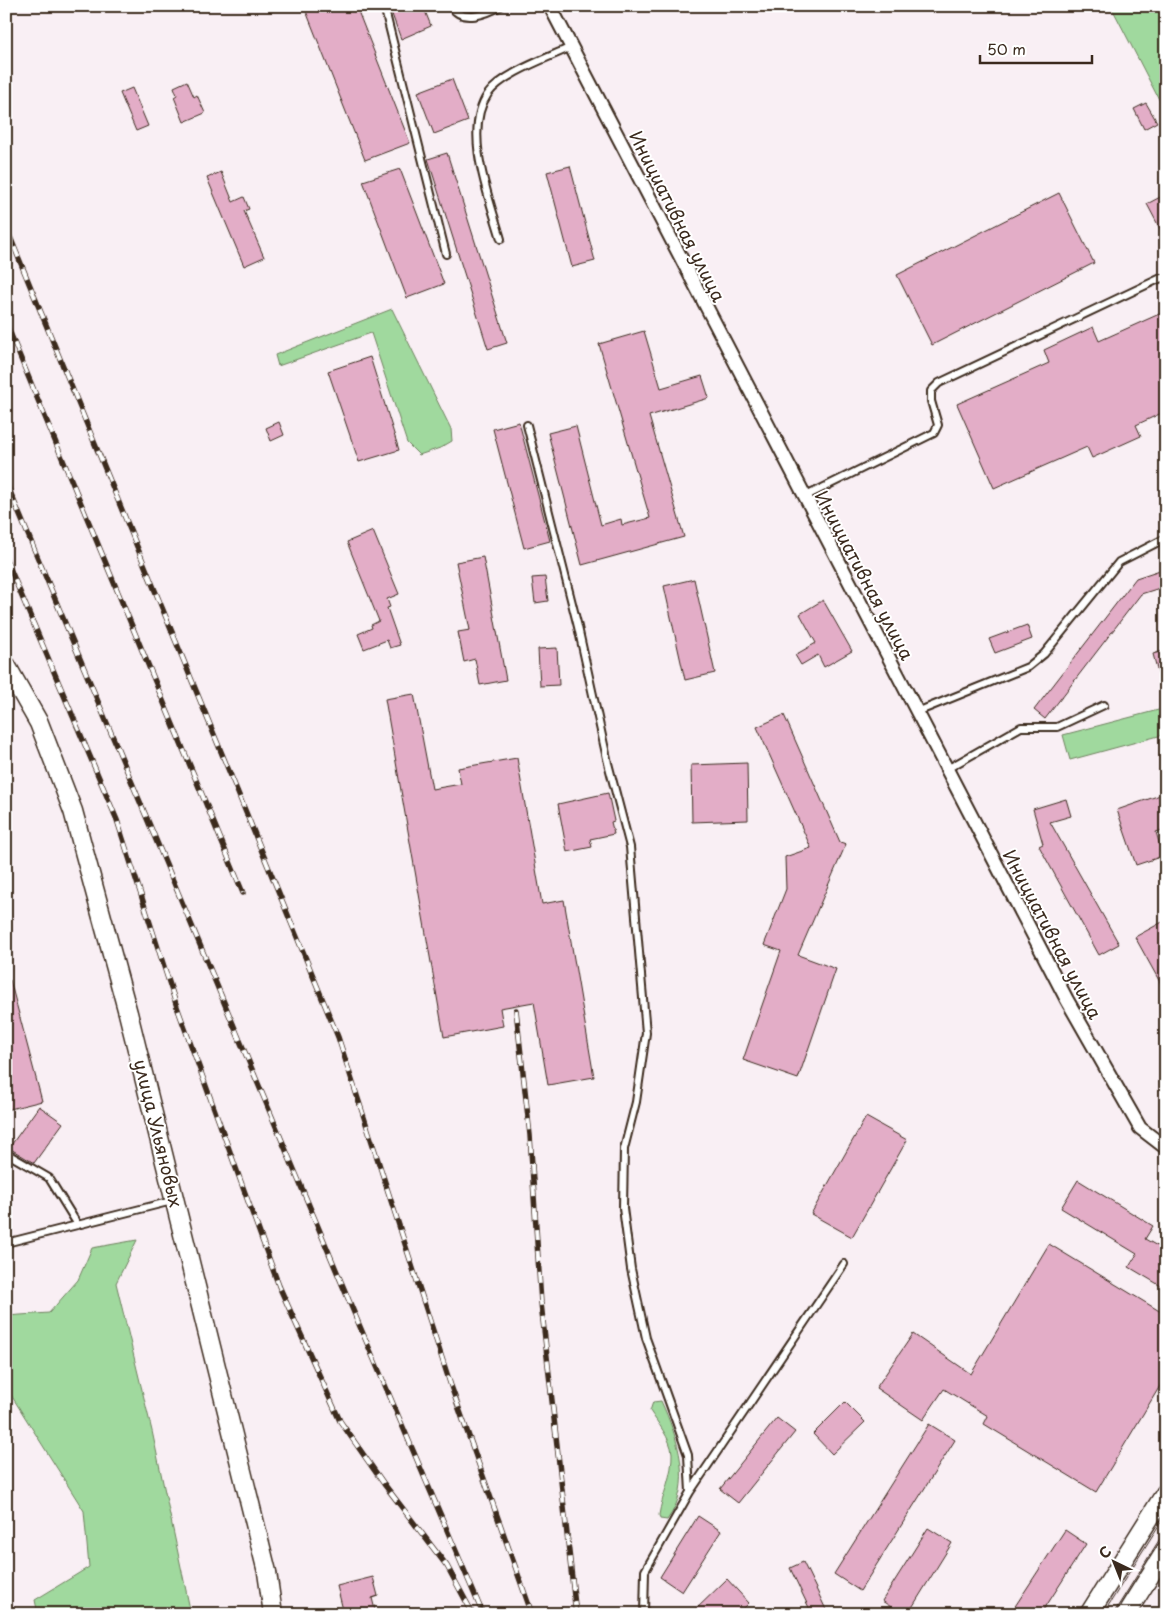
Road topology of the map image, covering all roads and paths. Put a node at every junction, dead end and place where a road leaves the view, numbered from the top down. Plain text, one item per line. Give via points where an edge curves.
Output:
1 (384, 6) edge
2 (451, 6) edge
3 (501, 6) edge
4 (550, 6) edge
5 (571, 47) junction
6 (501, 239) dead end
7 (446, 254) dead end
8 (1166, 279) edge
9 (527, 425) dead end
10 (804, 497) junction
11 (1166, 538) edge
12 (6, 666) edge
13 (1104, 705) dead end
14 (917, 712) junction
15 (947, 770) junction
16 (1166, 1148) edge
17 (6, 1152) edge
18 (176, 1200) junction
19 (78, 1225) junction
20 (6, 1243) edge
21 (844, 1264) dead end
22 (690, 1492) junction
23 (1166, 1492) edge
24 (1166, 1550) edge
25 (273, 1614) edge
26 (644, 1614) edge
27 (1089, 1614) edge
28 (1126, 1614) edge

1 - 7 lane
2 - 3 lane via 472,17
4 - 5 street, Инициативная улица
5 - 6 lane via 511,76 488,94 481,109 477,140 486,191
5 - 10 street, Инициативная улица
8 - 10 lane via 1161,278 939,382 931,391 938,425 934,433
9 - 22 lane via 630,846 646,1033 636,1102 624,1149 623,1208 646,1338 688,1455
10 - 14 street, Инициативная улица
11 - 14 lane via 1119,562 1044,654 1028,666
12 - 18 street, улица Ульяновых via 39,723 73,811
13 - 15 lane via 1057,727 1021,727
14 - 15 street, Инициативная улица
15 - 16 street, Инициативная улица via 1067,1000 1140,1128
17 - 19 lane via 49,1178
18 - 19 lane
18 - 25 street, улица Ульяновых via 267,1572
19 - 20 lane
21 - 22 lane
22 - 26 lane via 645,1571
23 - 27 street
24 - 28 street

